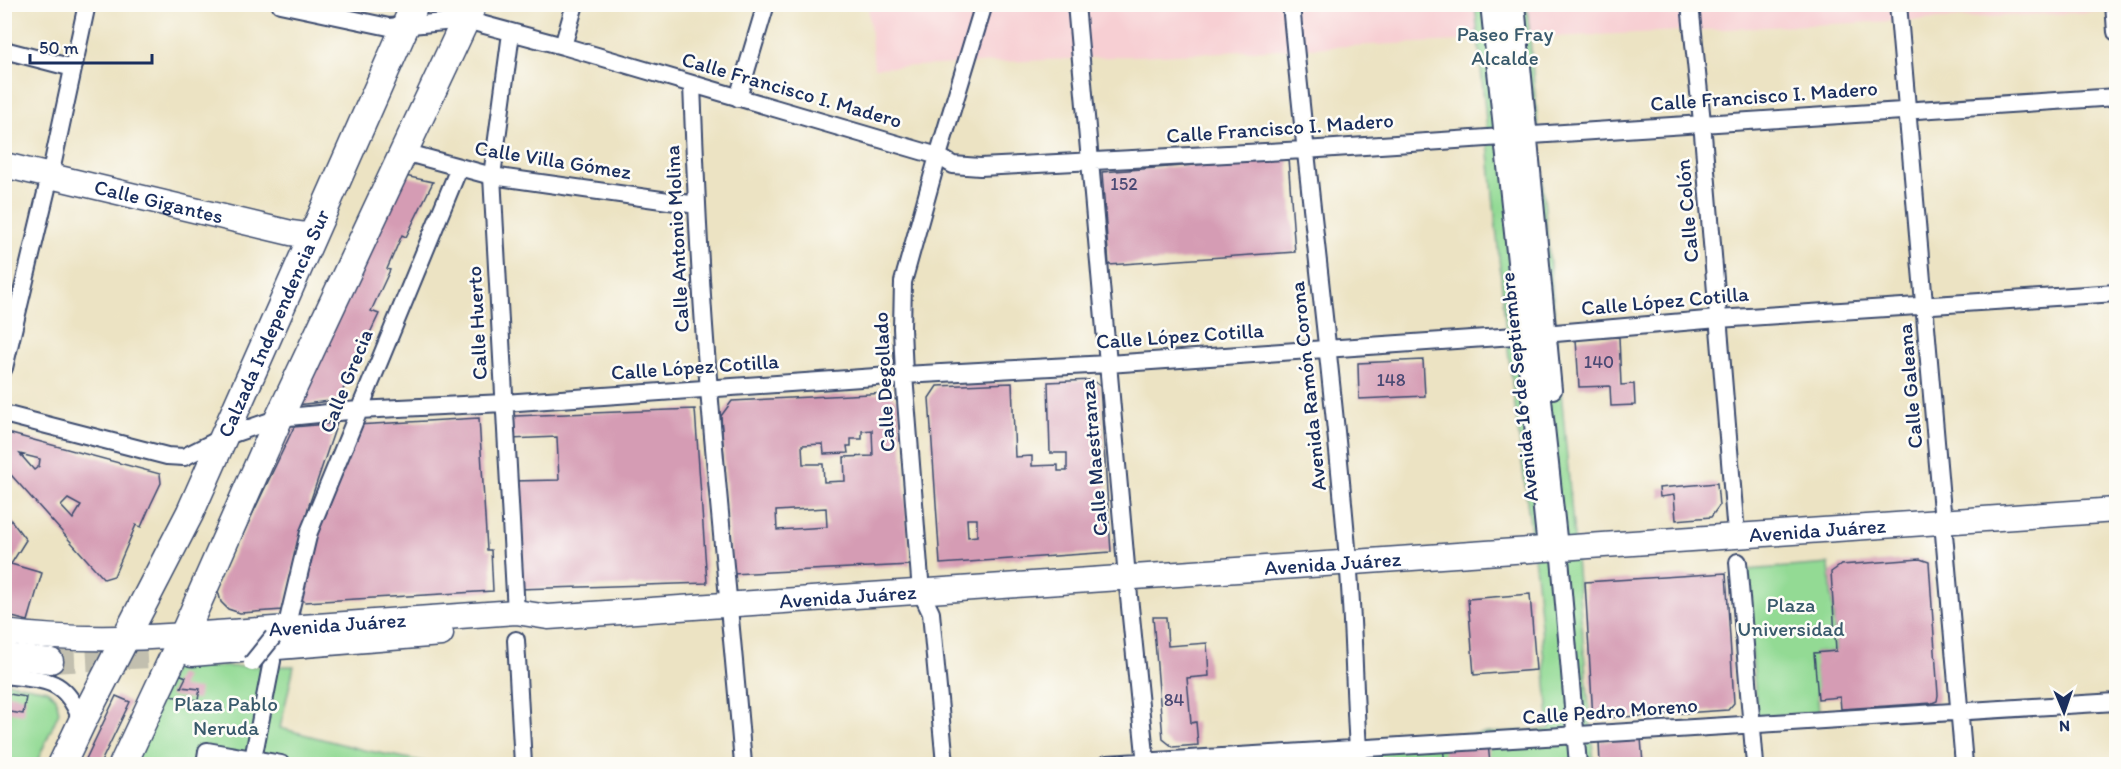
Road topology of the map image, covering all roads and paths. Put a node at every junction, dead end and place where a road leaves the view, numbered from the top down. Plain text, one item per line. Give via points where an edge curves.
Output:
1 (87, 4) edge
2 (280, 4) edge
3 (575, 4) edge
4 (766, 4) edge
5 (984, 4) edge
6 (1076, 4) edge
7 (1291, 4) edge
8 (1489, 4) edge
9 (1503, 4) edge
10 (1516, 4) edge
11 (1690, 4) edge
12 (1898, 4) edge
13 (2114, 4) edge
14 (469, 12) edge
15 (411, 15) edge
16 (2116, 32) edge
17 (511, 33) junction
18 (563, 46) junction
19 (4, 50) edge
20 (73, 68) junction
21 (692, 85) junction
22 (2116, 97) edge
23 (738, 98) junction
24 (1907, 109) junction
25 (1702, 122) junction
26 (1516, 135) junction
27 (1304, 150) junction
28 (404, 152) junction
29 (938, 156) junction
30 (1090, 162) junction
31 (4, 165) edge
32 (459, 168) junction
33 (50, 176) junction
34 (492, 176) junction
35 (697, 205) junction
36 (313, 236) junction
37 (2116, 293) edge
38 (1925, 305) junction
39 (1718, 319) junction
40 (1536, 335) junction
41 (1328, 349) junction
42 (1108, 364) junction
43 (4, 368) edge
44 (904, 375) junction
45 (708, 388) junction
46 (504, 403) junction
47 (358, 410) junction
48 (4, 414) edge
49 (279, 418) junction
50 (236, 433) junction
51 (2116, 510) edge
52 (1945, 521) junction
53 (1735, 522) dead end
54 (1557, 547) junction
55 (1348, 562) junction
56 (1738, 562) dead end
57 (1127, 577) junction
58 (921, 592) junction
59 (730, 605) junction
60 (516, 612) junction
61 (290, 616) dead end
62 (548, 617) junction
63 (4, 632) edge
64 (273, 637) dead end
65 (126, 639) junction
66 (516, 640) dead end
67 (188, 645) junction
68 (4, 656) edge
69 (51, 661) tunnel mouth
70 (272, 661) dead end
71 (252, 663) dead end
72 (4, 675) edge
73 (2116, 702) edge
74 (1960, 712) junction
75 (82, 722) junction
76 (1752, 725) junction
77 (1575, 736) junction
78 (1358, 757) edge
79 (206, 758) edge
80 (253, 759) junction
81 (1146, 763) edge
82 (62, 765) edge
83 (123, 765) edge
84 (281, 765) edge
85 (524, 765) edge
86 (743, 765) edge
87 (945, 765) edge
88 (1107, 765) edge
89 (1578, 765) edge
90 (1755, 765) edge
91 (1964, 765) edge

1 - 20 street
2 - 15 street via 389,27
3 - 18 street
4 - 23 street
5 - 29 street, Calle Degollado
6 - 30 street, Calle Maestranza
7 - 27 street, Avenida Ramón Corona
8 - 26 street, Avenida 16 de Septiembre
9 - 26 street, Avenida 16 de Septiembre
10 - 26 street, Avenida 16 de Septiembre
11 - 25 street, Calle Colón
12 - 24 street, Calle Galeana
13 - 16 street
14 - 15 street
14 - 17 street, Calle Francisco I. Madero
14 - 28 main road, Calzada Independencia Sur
15 - 36 main road, Calzada Independencia Sur
17 - 18 street, Calle Francisco I. Madero
17 - 34 street, Calle Huerto
18 - 21 street, Calle Francisco I. Madero
19 - 20 street
20 - 33 street
21 - 23 street, Calle Francisco I. Madero
21 - 35 street, Calle Antonio Molina
22 - 24 street, Calle Francisco I. Madero
23 - 29 street, Calle Francisco I. Madero
24 - 25 street, Calle Francisco I. Madero
24 - 38 street, Calle Galeana
25 - 26 street, Calle Francisco I. Madero
25 - 39 street, Calle Colón
26 - 27 street, Calle Francisco I. Madero
26 - 40 street, Avenida 16 de Septiembre
26 - 40 street, Avenida 16 de Septiembre
27 - 30 street, Calle Francisco I. Madero
27 - 41 street, Avenida Ramón Corona
28 - 32 street, Calle Villa Gómez
28 - 49 main road, Calzada Independencia Sur
29 - 30 street, Calle Francisco I. Madero via 953,165 980,167
29 - 44 street, Calle Degollado via 903,282
30 - 42 street, Calle Maestranza
31 - 33 main road, Calle Gigantes
32 - 34 street, Calle Villa Gómez
32 - 47 street, Calle Grecia
33 - 36 main road, Calle Gigantes
33 - 43 street
34 - 35 street, Calle Villa Gómez
34 - 46 street, Calle Huerto
35 - 45 street, Calle Antonio Molina
36 - 50 main road, Calzada Independencia Sur
37 - 38 street, Calle López Cotilla
38 - 39 street, Calle López Cotilla
38 - 52 street, Calle Galeana
39 - 40 street, Calle López Cotilla
39 - 53 street, Calle Colón
40 - 41 street, Calle López Cotilla
40 - 54 street, Avenida 16 de Septiembre
40 - 54 street, Avenida 16 de Septiembre
41 - 42 street, Calle López Cotilla
41 - 55 street, Avenida Ramón Corona
42 - 44 street, Calle López Cotilla
42 - 57 street, Calle Maestranza
44 - 45 street, Calle López Cotilla
44 - 58 street, Calle Degollado
45 - 46 street, Calle López Cotilla
45 - 59 street, Calle Antonio Molina
46 - 47 street, Calle López Cotilla
46 - 60 street, Calle Huerto
47 - 49 street, Calle López Cotilla
47 - 61 street, Calle Grecia via 309,532
48 - 50 street, Calle López Cotilla via 184,458
49 - 50 street, Calle López Cotilla
49 - 67 main road, Calzada Independencia Sur
50 - 65 main road, Calzada Independencia Sur
51 - 52 main road, Avenida Juárez
52 - 54 main road, Avenida Juárez
52 - 74 street, Calle Galeana
54 - 55 main road, Avenida Juárez
54 - 77 street, Avenida 16 de Septiembre
55 - 57 main road, Avenida Juárez
55 - 78 street, Avenida Ramón Corona
56 - 76 street
57 - 58 main road, Avenida Juárez
57 - 81 street, Calle Maestranza
58 - 59 main road, Avenida Juárez
58 - 87 street, Calle Degollado via 931,613
59 - 62 main road, Avenida Juárez
59 - 86 street, Calle Antonio Molina
60 - 62 main road, Avenida Juárez
60 - 67 main road, Avenida Juárez
62 - 67 main road, Avenida Juárez via 517,627
63 - 65 main road, Avenida Juárez
64 - 71 street, bridge
65 - 67 main road, Avenida Juárez
65 - 75 main road, Calzada Independencia Sur
66 - 85 street
67 - 83 main road, Calzada Independencia Sur
68 - 69 main road
70 - 80 street
72 - 75 street via 59,685 73,700
73 - 74 street, Calle Pedro Moreno
74 - 76 street, Calle Pedro Moreno
74 - 91 street, Calle Galeana
75 - 82 main road, Calzada Independencia Sur
76 - 77 street, Calle Pedro Moreno
76 - 90 street
77 - 78 street, Calle Pedro Moreno
77 - 89 street, Avenida 16 de Septiembre
78 - 81 street, Calle Pedro Moreno
79 - 80 street
80 - 84 street
81 - 88 street, Calle Pedro Moreno

